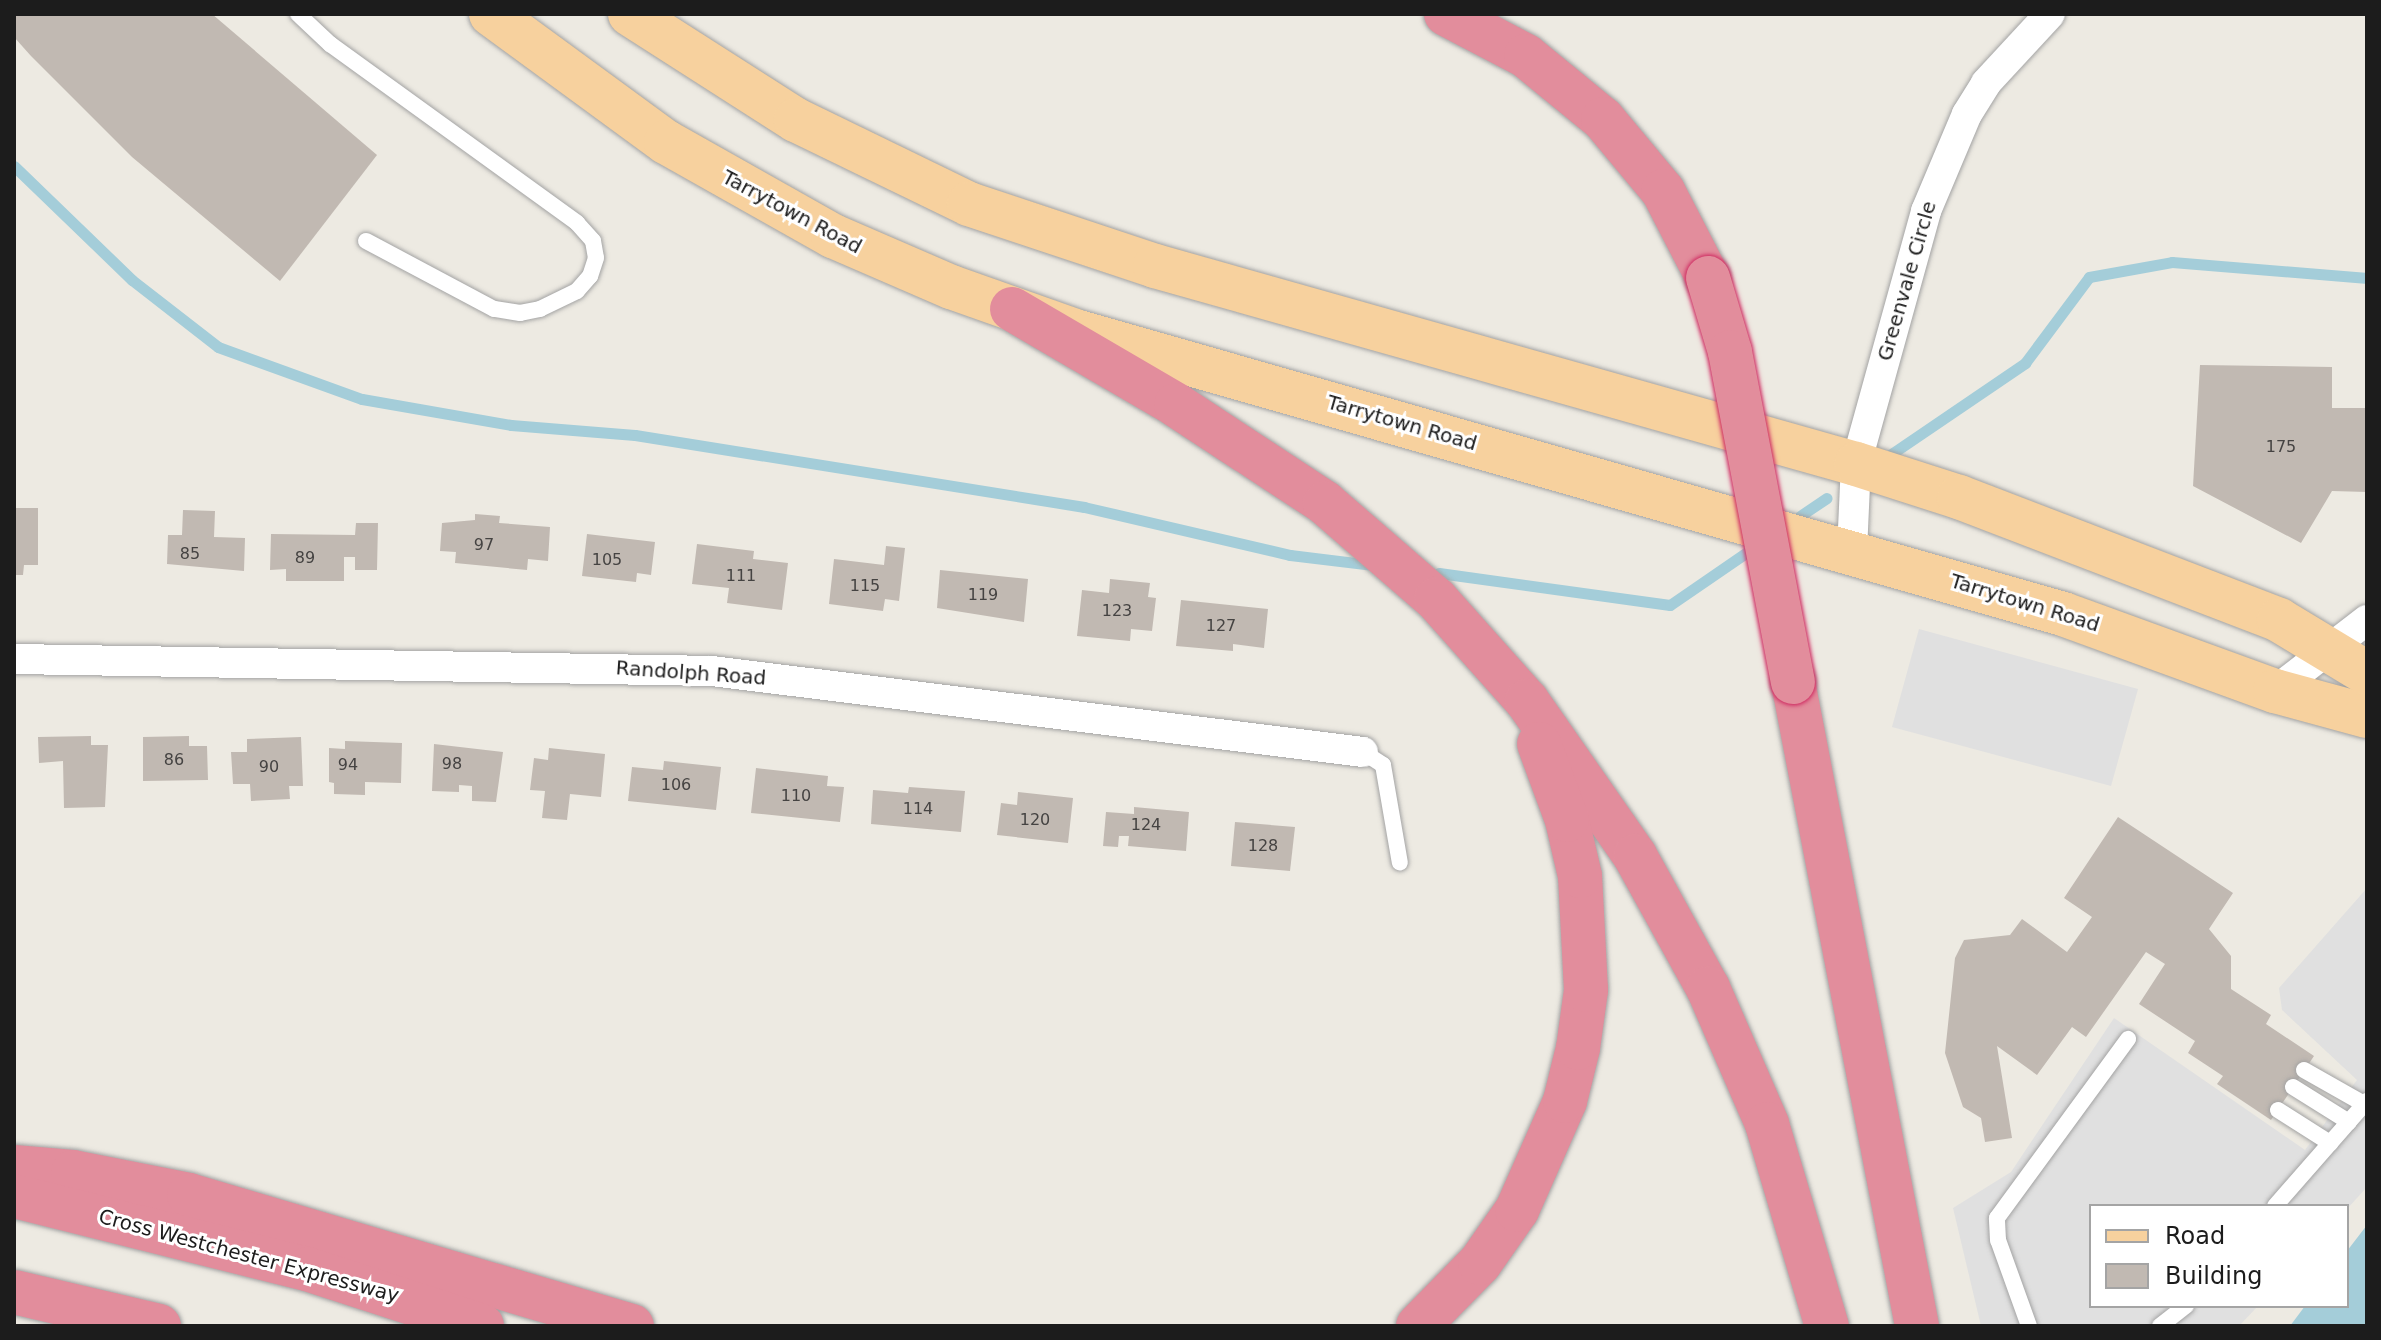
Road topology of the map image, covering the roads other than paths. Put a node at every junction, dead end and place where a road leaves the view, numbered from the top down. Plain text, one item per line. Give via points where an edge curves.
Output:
1 (298, 14) edge
2 (491, 14) edge
3 (630, 14) edge
4 (1446, 14) edge
5 (2050, 14) edge
6 (2020, 25) edge
7 (366, 241) dead end
8 (1012, 309) junction
9 (1856, 464) junction
10 (1852, 551) junction
11 (1436, 599) junction
12 (2367, 620) edge
13 (2331, 647) junction
14 (14, 659) edge
15 (2367, 673) edge
16 (2275, 691) junction
17 (2367, 716) edge
18 (1363, 752) joint
19 (1400, 863) dead end
20 (2128, 1039) dead end
21 (2304, 1070) dead end
22 (2293, 1087) dead end
23 (2366, 1103) edge
24 (2278, 1110) dead end
25 (2349, 1122) junction
26 (2330, 1143) junction
27 (14, 1167) edge
28 (14, 1196) edge
29 (2277, 1204) edge
30 (14, 1292) edge
31 (2183, 1308) edge
32 (159, 1326) edge
33 (482, 1326) edge
34 (632, 1326) edge
35 (1418, 1326) edge
36 (1827, 1326) edge
37 (1917, 1326) edge
38 (2029, 1326) edge
39 (2160, 1326) edge

1 - 7 lane via 330,44 577,223 593,241 596,258 577,291 520,313 494,309
2 - 8 main road, Tarrytown Road via 611,106 719,173 893,264
3 - 9 main road via 728,80 855,151 910,179 1030,226
4 - 37 highway, bridge via 1526,56 1603,119 1663,191 1708,278 1730,352
5 - 6 street, Greenvale Circle
6 - 9 street, Greenvale Circle via 1949,150 1926,211
8 - 10 main road, Tarrytown Road
8 - 11 highway via 1286,475 1364,534
9 - 10 street, Greenvale Circle
9 - 13 main road via 2070,537 2279,620
10 - 16 main road, Tarrytown Road via 2063,614
11 - 35 highway via 1498,675 1550,766 1580,876 1586,990 1565,1101 1545,1156 1517,1210 1480,1263
11 - 36 highway via 1557,740 1675,923 1767,1124
12 - 13 street
13 - 15 main road
13 - 16 street
14 - 18 street, Randolph Road via 712,671
16 - 17 main road, Tarrytown Road
18 - 19 lane via 1383,765
20 - 38 lane via 1997,1218 1998,1240
21 - 23 lane
22 - 25 lane
23 - 25 lane
24 - 26 lane
25 - 26 lane
26 - 29 lane
27 - 34 highway via 73,1172 189,1195
28 - 33 highway, Cross Westchester Expressway via 307,1269
30 - 32 highway
31 - 39 lane

